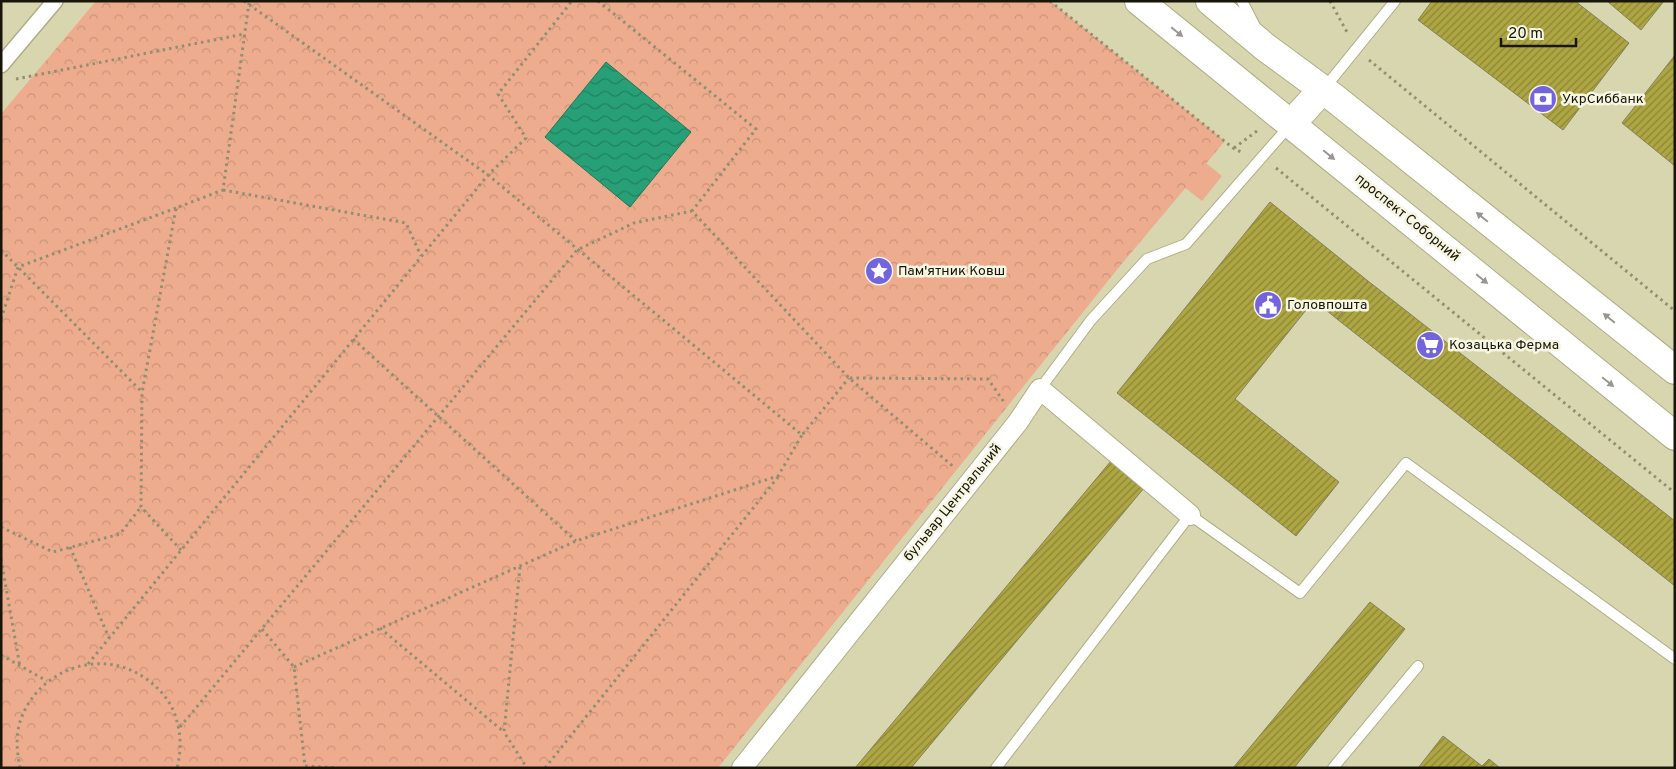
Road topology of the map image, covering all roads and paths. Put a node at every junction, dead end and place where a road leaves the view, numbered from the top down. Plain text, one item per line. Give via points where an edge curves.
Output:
1 (55, 1) edge
2 (244, 1) edge
3 (572, 1) edge
4 (598, 1) edge
5 (1050, 1) edge
6 (1139, 1) edge
7 (1210, 1) edge
8 (1242, 1) edge
9 (1395, 1) edge
10 (249, 2) edge
11 (244, 34) junction
12 (1265, 47) junction
13 (1, 65) edge
14 (1362, 66) dead end
15 (11, 80) dead end
16 (1322, 90) junction
17 (1291, 124) junction
18 (1259, 160) junction
19 (488, 175) junction
20 (223, 190) junction
21 (176, 208) junction
22 (692, 211) junction
23 (1, 250) edge
24 (577, 250) junction
25 (421, 256) junction
26 (18, 267) junction
27 (3, 308) edge
28 (1675, 311) edge
29 (1, 319) edge
30 (353, 339) junction
31 (1675, 370) edge
32 (849, 378) junction
33 (1040, 389) junction
34 (142, 393) junction
35 (439, 415) junction
36 (1018, 422) junction
37 (802, 436) junction
38 (1675, 436) edge
39 (778, 476) junction
40 (970, 481) junction
41 (1675, 492) edge
42 (141, 507) junction
43 (1190, 515) junction
44 (1, 527) edge
45 (576, 541) junction
46 (70, 547) junction
47 (181, 550) junction
48 (1, 559) edge
49 (520, 566) junction
50 (380, 628) junction
51 (262, 629) junction
52 (109, 638) junction
53 (1, 655) edge
54 (1675, 659) edge
55 (88, 664) junction
56 (1418, 666) dead end
57 (20, 667) junction
58 (294, 667) junction
59 (47, 681) junction
60 (180, 727) junction
61 (504, 732) junction
62 (304, 767) edge
63 (19, 768) edge
64 (177, 768) edge
65 (338, 768) edge
66 (527, 768) edge
67 (545, 768) edge
68 (742, 768) edge
69 (996, 768) edge
70 (1333, 768) edge

1 - 13 street
2 - 10 path
3 - 19 path via 498,94 526,138
4 - 22 path via 756,129
5 - 18 path via 1234,148
6 -> 17 main road, проспект Соборний
7 - 12 main road
8 - 12 lane
9 - 16 lane
10 - 11 path
10 - 19 path
11 - 15 path
11 - 20 path
12 - 16 main road
14 - 28 path via 1368,59
16 - 17 main road
31 -> 16 main road
17 - 18 lane
17 -> 38 main road, проспект Соборний
18 - 33 lane via 1186,244 1147,259 1091,320
18 - 41 path via 1273,165
19 - 24 path
19 - 25 path
20 - 21 path
20 - 25 path via 406,223
21 - 26 path
21 - 34 path
22 - 24 path via 634,223
22 - 32 path
23 - 26 path
24 - 35 path
24 - 37 path
25 - 30 path
26 - 27 path
26 - 34 path
27 - 29 path
30 - 35 path
30 - 47 path
32 - 36 path via 988,379
32 - 37 path
32 - 40 path
33 - 36 street, бульвар Центральний
33 - 43 street
34 - 42 path
35 - 45 path
35 - 51 path
36 - 40 street, бульвар Центральний
37 - 39 path
39 - 45 path
39 - 67 path
40 - 68 street, бульвар Центральний
42 - 46 path via 120,534
42 - 47 path
43 - 54 lane via 1300,593 1406,463
43 - 69 lane
44 - 46 path via 52,552
45 - 49 path
46 - 52 path
47 - 52 path
48 - 57 path
49 - 50 path
49 - 61 path
50 - 58 path
50 - 61 path
51 - 58 path
51 - 60 path
52 - 55 path
53 - 57 path
55 - 59 path via 66,669
55 - 60 path via 112,664 136,672 156,685 170,704
56 - 70 lane
57 - 59 path
58 - 62 path
59 - 63 path via 31,699 20,720 16,744
60 - 64 path via 181,754
61 - 66 path
62 - 65 path

